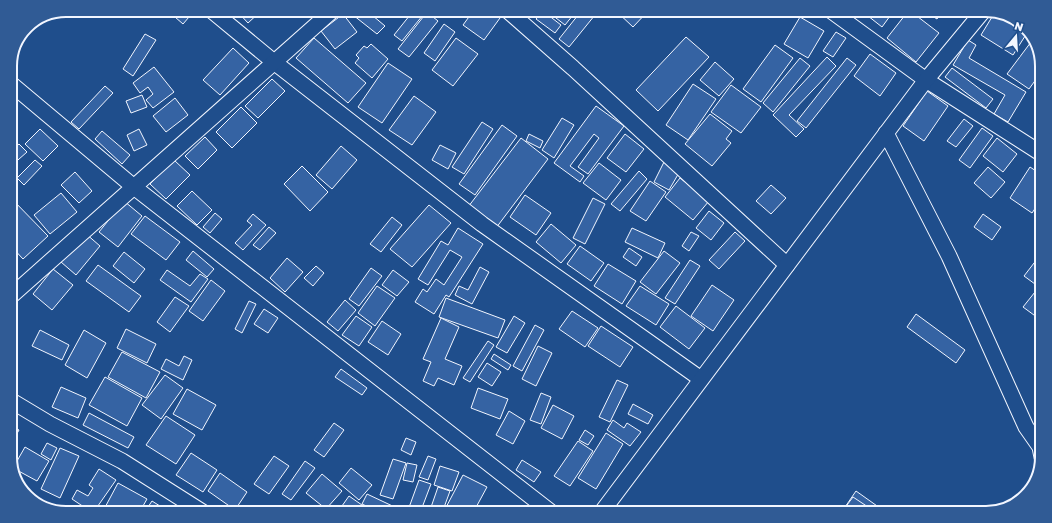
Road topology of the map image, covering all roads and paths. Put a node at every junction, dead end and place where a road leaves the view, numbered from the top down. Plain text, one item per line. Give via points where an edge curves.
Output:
1 (219, 17) edge
2 (325, 17) edge
3 (515, 17) edge
4 (840, 17) edge
5 (978, 17) edge
6 (274, 62) junction
7 (926, 80) junction
8 (17, 89) edge
9 (886, 133) junction
10 (1035, 150) edge
11 (134, 187) junction
12 (787, 265) junction
13 (17, 291) edge
14 (701, 379) junction
15 (17, 404) edge
16 (1035, 440) edge
17 (193, 506) edge
18 (543, 506) edge
19 (606, 506) edge

1 - 6 street
2 - 6 street
3 - 12 street
4 - 7 street
5 - 7 street
6 - 11 street
6 - 14 street via 482,224
7 - 9 street
7 - 10 street
8 - 11 street
9 - 12 street
9 - 16 street via 949,256 1026,427
11 - 13 street
11 - 18 street
12 - 14 street
14 - 19 street
15 - 17 street via 122,461

